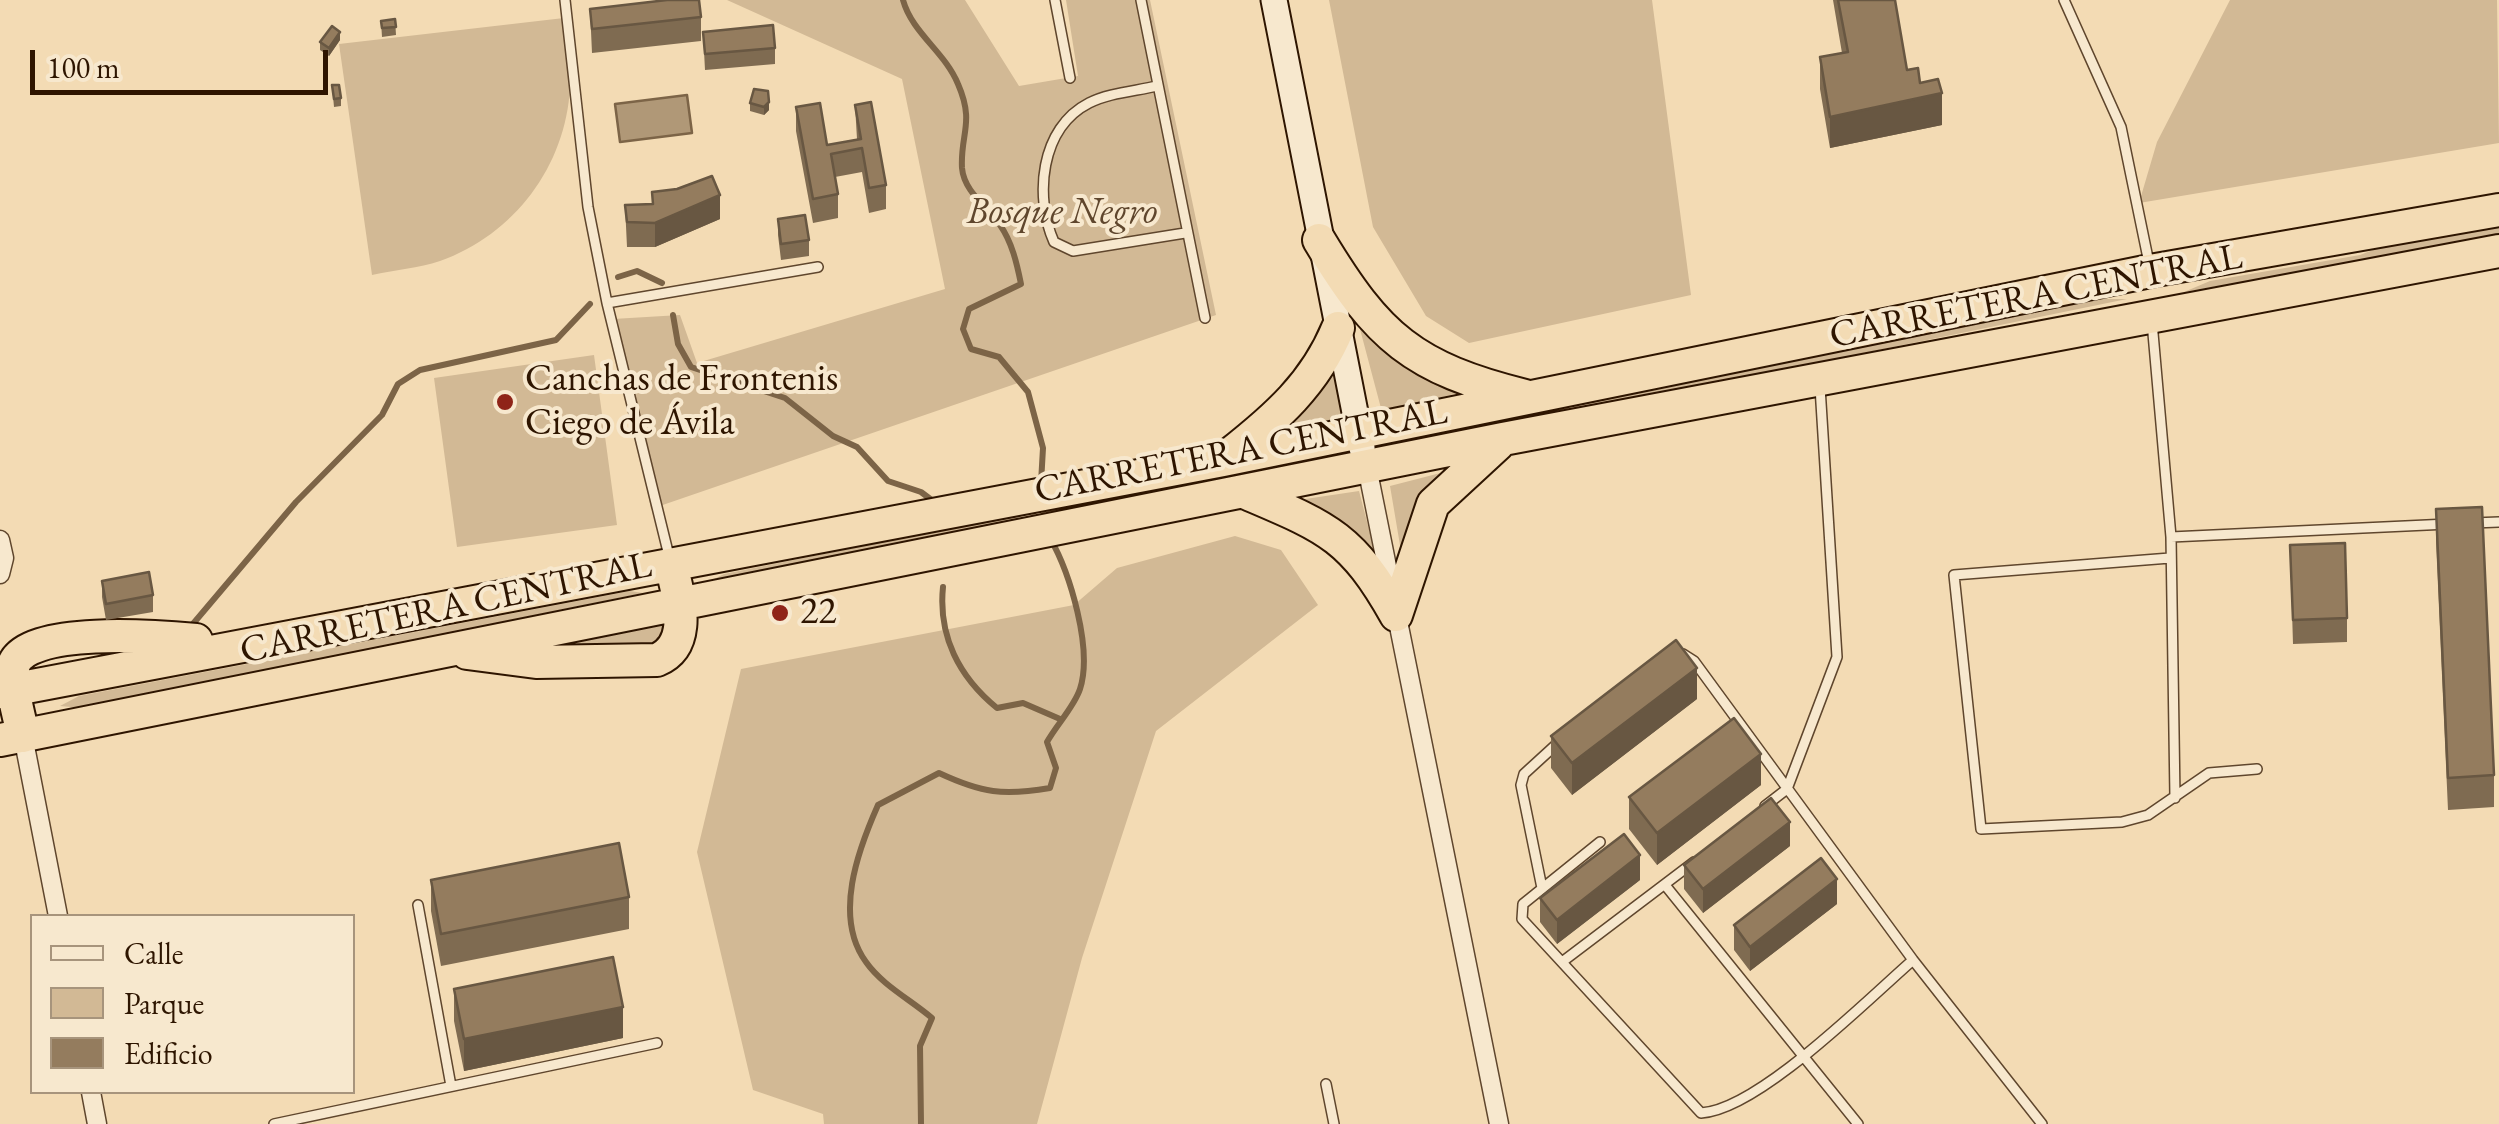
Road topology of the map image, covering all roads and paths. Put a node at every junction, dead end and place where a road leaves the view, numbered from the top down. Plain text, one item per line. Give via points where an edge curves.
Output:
1 (565, 0) edge
2 (1055, 0) edge
3 (1142, 0) edge
4 (1274, 0) edge
5 (2064, 0) edge
6 (1070, 78) dead end
7 (1158, 86) junction
8 (2499, 210) edge
9 (1185, 233) junction
10 (1320, 240) junction
11 (2499, 251) edge
12 (818, 267) dead end
13 (2150, 271) junction
14 (606, 304) junction
15 (2152, 314) junction
16 (1205, 318) dead end
17 (1338, 328) junction
18 (1814, 360) junction
19 (1534, 398) junction
20 (1358, 432) junction
21 (1503, 440) junction
22 (1223, 460) junction
23 (1367, 468) junction
24 (1244, 492) junction
25 (2499, 522) edge
26 (2170, 536) junction
27 (0, 540) edge
28 (2170, 558) junction
29 (671, 562) junction
30 (0, 574) edge
31 (680, 602) junction
32 (1396, 615) junction
33 (443, 650) junction
34 (1671, 654) edge
35 (8, 691) edge
36 (1569, 734) edge
37 (12, 738) edge
38 (2258, 769) dead end
39 (1788, 788) junction
40 (2175, 798) junction
41 (1757, 813) edge
42 (1600, 842) dead end
43 (1710, 849) edge
44 (1664, 885) junction
45 (1542, 888) junction
46 (418, 905) dead end
47 (57, 914) edge
48 (1914, 960) junction
49 (1562, 962) junction
50 (658, 1043) dead end
51 (1803, 1056) junction
52 (1326, 1084) dead end
53 (451, 1086) junction
54 (91, 1094) edge
55 (304, 1121) edge
56 (97, 1124) edge
57 (274, 1124) edge
58 (1334, 1124) edge
59 (1498, 1124) edge
60 (1858, 1124) edge
61 (2042, 1124) edge

1 - 14 lane
2 - 6 lane
3 - 7 lane
4 - 10 street
5 - 13 lane via 2121,127
7 - 9 lane
7 - 9 lane via 1089,103 1064,124 1048,146 1047,227 1054,242 1073,251
8 - 13 highway, CARRETERA CENTRAL
9 - 16 lane
10 - 17 street
10 - 19 highway via 1388,336 1430,366
11 - 15 highway, CARRETERA CENTRAL
12 - 14 lane
13 - 15 highway
13 - 18 highway, CARRETERA CENTRAL
14 - 29 lane
15 - 18 highway, CARRETERA CENTRAL
15 - 26 lane
17 - 20 street
17 - 22 highway via 1301,392
18 - 19 highway, CARRETERA CENTRAL
18 - 21 highway, CARRETERA CENTRAL
18 - 39 lane via 1837,657
19 - 20 highway, CARRETERA CENTRAL
20 - 22 highway, CARRETERA CENTRAL
20 - 23 street
21 - 23 highway, CARRETERA CENTRAL
21 - 32 highway via 1432,504
22 - 29 highway, CARRETERA CENTRAL
23 - 24 highway, CARRETERA CENTRAL
23 - 32 street
24 - 31 highway, CARRETERA CENTRAL
24 - 32 highway via 1345,541 1370,568
25 - 26 lane
26 - 28 lane
27 - 30 street
28 - 40 lane
28 - 40 lane via 1954,575 1981,829 2122,822
29 - 31 highway
29 - 35 highway, CARRETERA CENTRAL via 245,643 46,640 20,653
31 - 33 highway, CARRETERA CENTRAL
31 - 33 highway via 679,640 656,660 536,662
32 - 59 street
33 - 37 highway, CARRETERA CENTRAL
34 - 39 lane via 1694,661
35 - 37 highway
36 - 45 lane via 1524,774 1521,785
37 - 47 street
38 - 40 lane via 2209,773
39 - 41 lane
39 - 48 lane
42 - 45 lane
43 - 44 lane
44 - 49 lane
44 - 51 lane
45 - 49 lane via 1522,904 1522,919
46 - 53 lane
48 - 51 lane
48 - 61 lane
49 - 51 lane via 1701,1113 1735,1105
50 - 53 lane
51 - 60 lane
52 - 58 lane
53 - 55 lane
54 - 56 street
55 - 57 lane

